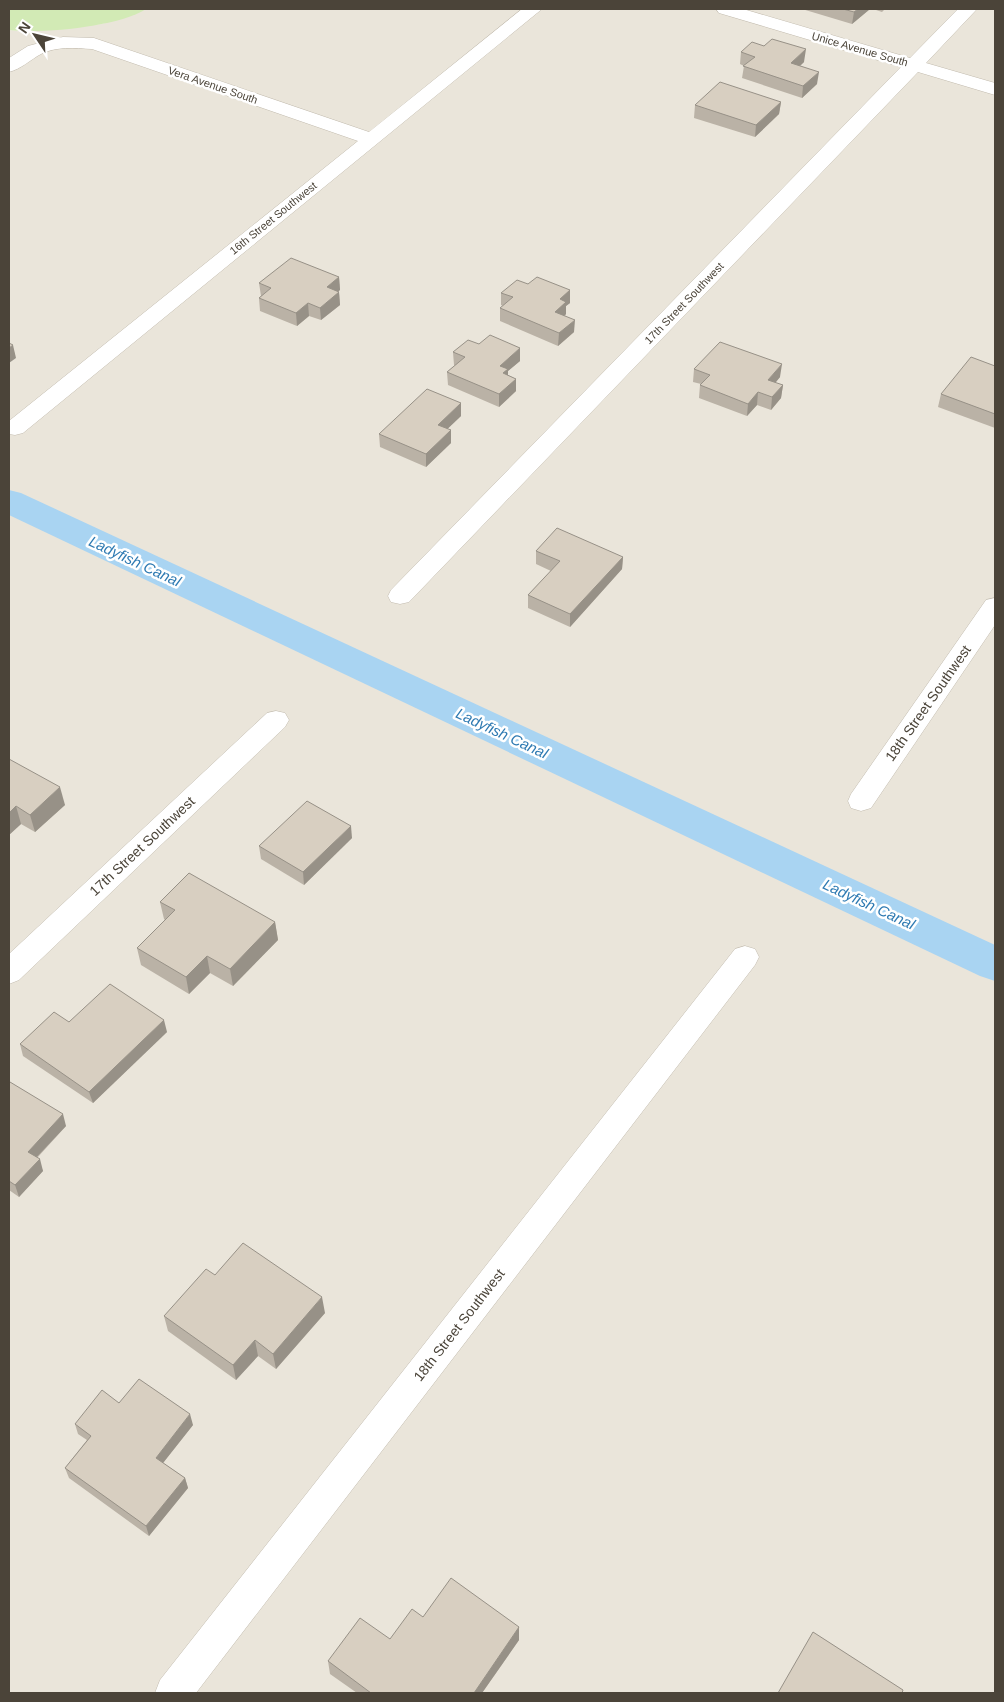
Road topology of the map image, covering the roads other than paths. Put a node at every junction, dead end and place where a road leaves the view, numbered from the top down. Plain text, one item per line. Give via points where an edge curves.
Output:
1 (533, 9) edge
2 (725, 9) edge
3 (968, 9) edge
4 (914, 64) junction
5 (9, 66) edge
6 (995, 89) edge
7 (371, 139) junction
8 (15, 428) dead end
9 (400, 596) dead end
10 (995, 606) edge
11 (276, 720) dead end
12 (861, 800) dead end
13 (745, 957) dead end
14 (9, 972) edge
15 (173, 1693) edge

1 - 7 street, 16th Street Southwest
2 - 4 street, Unice Avenue South
3 - 4 street, 17th Street Southwest
4 - 6 street, Unice Avenue South
4 - 9 street, 17th Street Southwest
5 - 7 street, Vera Avenue South via 35,50 54,44 94,44
7 - 8 street, 16th Street Southwest
10 - 12 street, 18th Street Southwest
11 - 14 street, 17th Street Southwest
13 - 15 street, 18th Street Southwest

